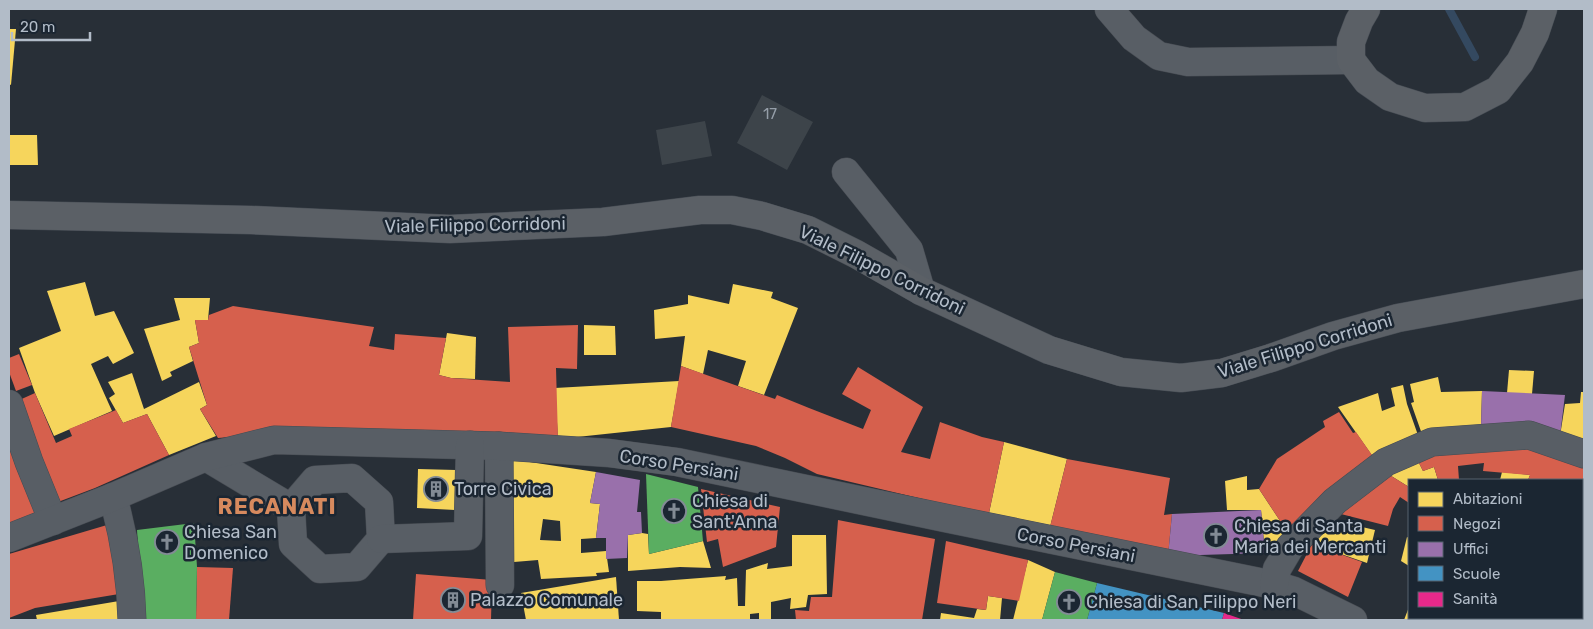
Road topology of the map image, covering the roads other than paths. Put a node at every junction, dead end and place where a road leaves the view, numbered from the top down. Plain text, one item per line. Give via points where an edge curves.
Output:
1 (1109, 9) edge
2 (1543, 9) edge
3 (1362, 15) edge
4 (1352, 60) junction
5 (846, 172) dead end
6 (9, 214) edge
7 (1584, 284) edge
8 (921, 291) junction
9 (9, 404) edge
10 (470, 445) junction
11 (499, 446) junction
12 (1584, 454) edge
13 (206, 457) junction
14 (113, 497) junction
15 (290, 508) junction
16 (53, 521) junction
17 (9, 538) edge
18 (381, 539) junction
19 (500, 585) dead end
20 (1274, 585) junction
21 (132, 620) edge
22 (1353, 620) edge

1 - 4 street via 1134,38 1158,56 1188,62
2 - 4 main road via 1520,62 1498,90 1465,107 1425,108 1390,97 1367,81
3 - 4 main road via 1352,42
5 - 8 street via 909,250
6 - 8 main road, Viale Filippo Corridoni via 450,229 603,222 700,210 732,210 808,230
7 - 8 main road, Viale Filippo Corridoni via 1398,318 1222,373 1181,378 1121,372 1050,350
9 - 16 street
10 - 11 street, Corso Persiani
10 - 13 street, Corso Persiani via 274,440
10 - 18 street via 468,536
11 - 19 street
11 - 20 street, Corso Persiani via 609,453 677,462
12 - 20 street via 1529,435 1432,442 1401,455 1386,462 1335,501 1290,547 1277,569
13 - 14 street, Corso Persiani
13 - 15 street
14 - 16 street, Corso Persiani
14 - 21 street via 132,594
15 - 18 street via 293,544 320,569 357,567
15 - 18 street via 315,480 352,478 379,502
16 - 17 street, Corso Persiani
20 - 22 street, Corso Persiani via 1294,591

